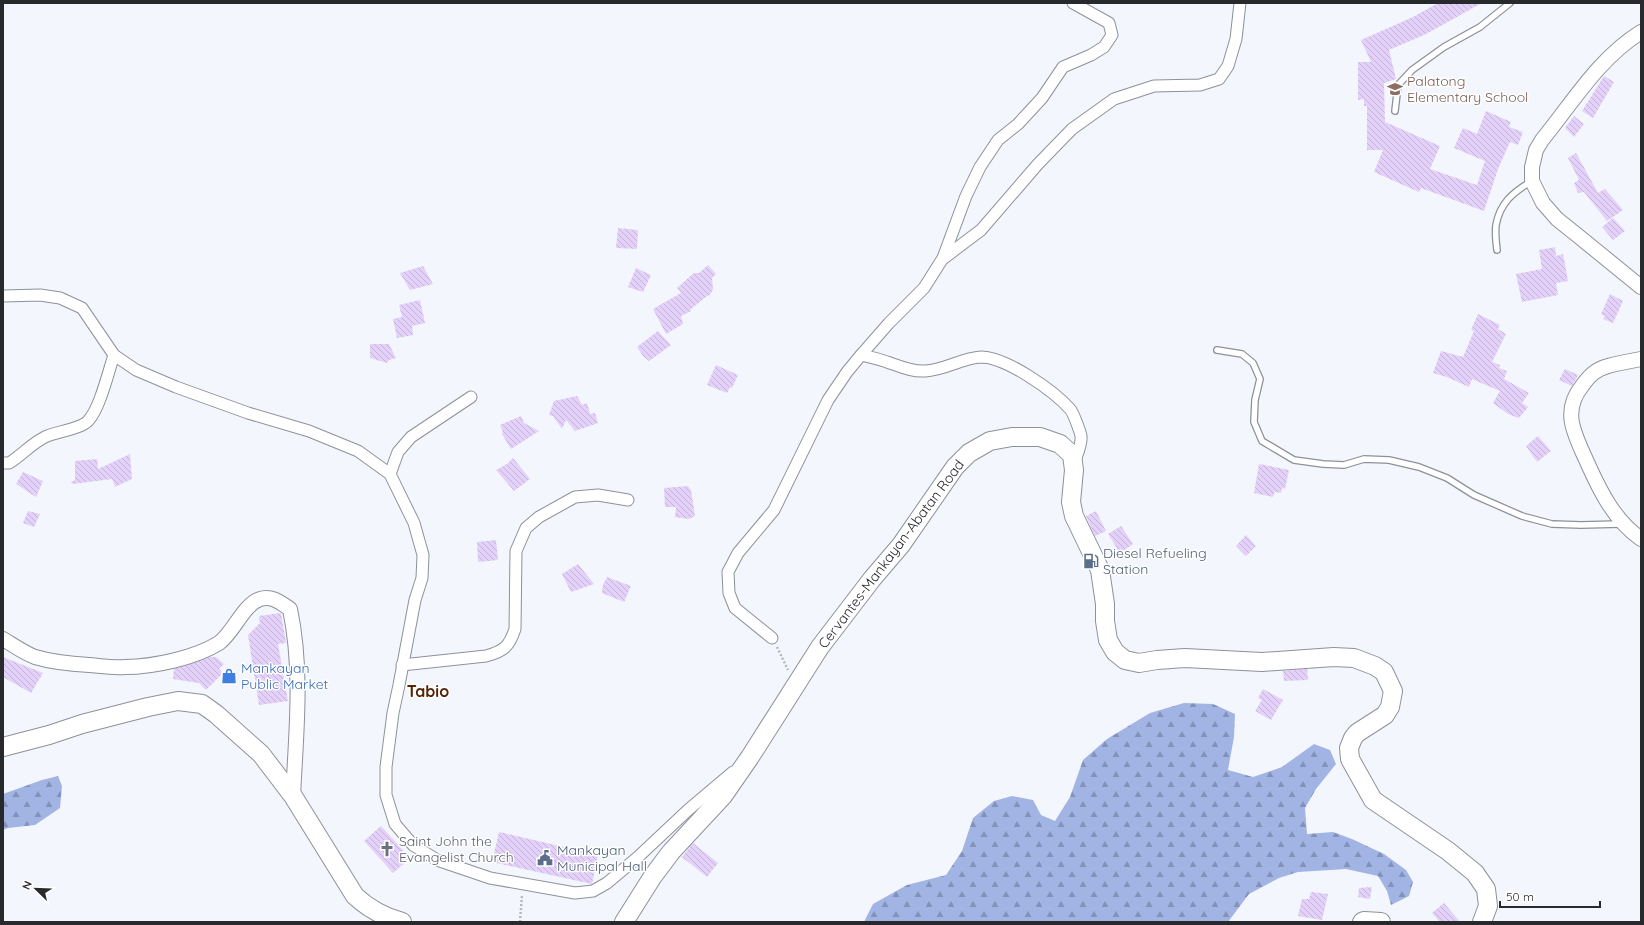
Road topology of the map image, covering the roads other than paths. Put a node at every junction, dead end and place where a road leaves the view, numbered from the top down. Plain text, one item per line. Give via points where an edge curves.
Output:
1 (1073, 3) edge
2 (1240, 3) edge
3 (1510, 3) edge
4 (1641, 32) edge
5 (1395, 111) dead end
6 (1532, 181) junction
7 (1497, 250) dead end
8 (943, 258) junction
9 (1641, 286) edge
10 (3, 296) edge
11 (1218, 350) dead end
12 (114, 355) junction
13 (861, 355) junction
14 (1641, 359) edge
15 (471, 397) dead end
16 (3, 463) edge
17 (1074, 463) junction
18 (390, 474) junction
19 (628, 500) dead end
20 (1624, 524) junction
21 (1641, 539) edge
22 (772, 638) road end
23 (3, 639) edge
24 (402, 666) junction
25 (3, 747) edge
26 (750, 757) junction
27 (293, 796) junction
28 (402, 922) edge
29 (624, 922) edge
30 (1362, 922) edge
31 (1381, 922) edge
32 (1482, 922) edge

1 - 8 street via 1109,23 1112,35 1104,47 1063,67 1042,98 1018,124 998,140 966,196
2 - 8 street via 1236,39 1228,66 1219,79 1200,85 1154,86 1114,99 1072,129 1033,169 981,230
3 - 5 lane via 1480,27 1444,47 1412,70 1398,85
4 - 6 street via 1600,66 1542,140 1536,150
6 - 7 lane via 1505,201 1496,226
6 - 9 street via 1543,203 1558,219
8 - 13 street via 924,288
10 - 12 street via 40,295 60,298 82,308
11 - 20 lane via 1242,354 1253,364 1260,379 1255,400 1254,422 1262,441 1294,460 1344,465 1364,459 1389,460 1419,467 1446,478 1474,495 1522,516 1552,524
12 - 16 street via 95,408 85,424 46,437 9,463
12 - 18 street via 136,370 176,387 248,414 309,431 358,451
13 - 17 street via 903,368 925,371 966,359 983,357 1007,364 1049,390 1071,410 1081,435
13 - 22 street via 846,372 828,400 774,510 738,553 728,572 729,593 735,608
14 - 20 street via 1596,371 1576,393 1570,413 1575,434 1592,475
15 - 18 street via 411,437 398,452
17 - 26 main road, Cervantes-Mankayan-Abatan Road via 1072,455 1060,444 1040,437 997,439 969,453 955,467 901,545 820,647
17 - 32 main road via 1071,492 1074,516 1100,570 1108,640 1114,652 1125,660 1139,663 1185,658 1262,662 1334,656 1354,658 1384,672 1393,691 1390,707 1385,715 1353,738 1349,748 1350,759 1373,800 1448,851 1475,873 1486,889 1488,906
18 - 24 street via 414,523 423,555 422,578
19 - 24 street via 598,495 575,497 539,517 526,528 516,551 515,629 507,646 499,652 486,656
20 - 21 street
23 - 27 street via 34,656 52,661 125,668 146,666 183,658 219,643 231,632 248,607 258,600 267,598 278,601 290,609 298,686
24 - 26 street via 386,767 386,795 395,824 413,845 437,860 490,878 575,893 593,891 607,883 638,857
25 - 27 main road via 148,707 178,701 202,704 261,754
26 - 29 main road, Cervantes-Mankayan-Abatan Road via 723,796 671,852
27 - 28 main road via 355,896 368,908
30 - 31 main road

